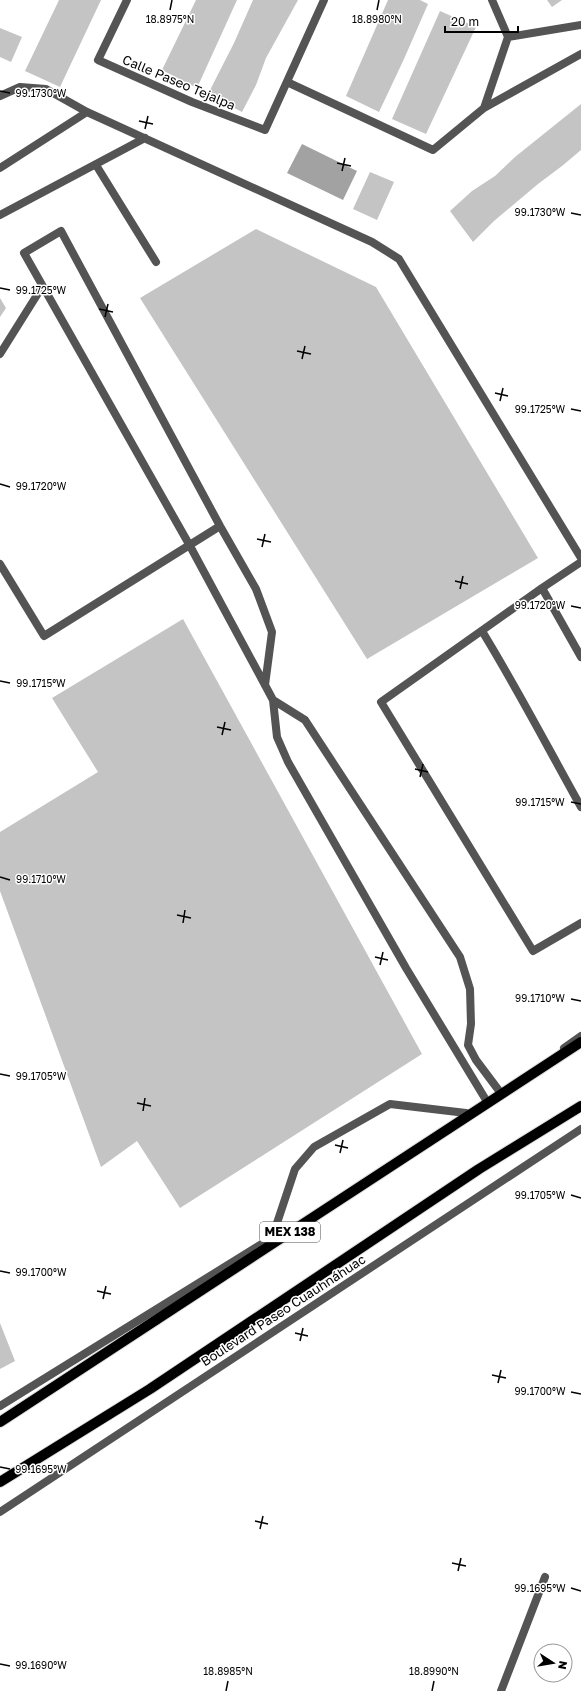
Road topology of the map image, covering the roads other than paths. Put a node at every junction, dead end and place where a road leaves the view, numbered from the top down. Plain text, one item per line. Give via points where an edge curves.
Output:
1 (127, 0) edge
2 (324, 0) edge
3 (492, 0) edge
4 (581, 25) edge
5 (508, 37) junction
6 (581, 54) edge
7 (287, 82) junction
8 (0, 96) edge
9 (484, 108) junction
10 (87, 112) junction
11 (145, 138) junction
12 (96, 165) junction
13 (0, 168) edge
14 (0, 215) edge
15 (156, 262) dead end
16 (42, 287) junction
17 (0, 354) edge
18 (220, 526) junction
19 (190, 546) junction
20 (581, 558) edge
21 (581, 562) edge
22 (0, 564) edge
23 (542, 588) junction
24 (482, 631) junction
25 (581, 655) edge
26 (266, 685) junction
27 (273, 700) junction
28 (581, 807) edge
29 (581, 923) edge
30 (581, 1036) edge
31 (581, 1042) edge
32 (500, 1092) junction
33 (486, 1100) junction
34 (581, 1106) edge
35 (466, 1113) junction
36 (581, 1129) edge
37 (272, 1238) junction
38 (0, 1406) edge
39 (0, 1422) edge
40 (0, 1482) edge
41 (0, 1512) edge
42 (545, 1577) dead end
43 (502, 1691) edge

1 - 7 street, Calle Paseo Tejalpa via 98,60 192,102 265,130
2 - 7 street, Calle Paseo Tejalpa
3 - 5 street
4 - 5 street
5 - 9 street
6 - 9 street
7 - 9 street via 433,150
8 - 10 street via 20,87 46,90
10 - 11 street
10 - 13 street
11 - 12 street
11 - 20 street via 372,242 399,259
12 - 14 street
12 - 15 street
16 - 17 street
16 - 18 street via 24,253 60,231
16 - 19 street
18 - 19 street
18 - 26 street via 256,589 272,632
19 - 22 street via 44,636
19 - 26 street
21 - 23 street
23 - 24 street
23 - 25 street
24 - 28 street via 512,680
24 - 29 street via 381,702 534,951
26 - 27 street
27 - 32 street via 305,720 460,957 470,989 471,1024 468,1045
27 - 33 street via 277,737 288,762 406,968
30 - 32 street, MEX 138
31 - 39 main road, MEX 138
32 - 33 street, MEX 138
33 - 35 street, MEX 138
34 - 40 main road, Boulevard Paseo Cuauhnáhuac via 479,1169 150,1389
35 - 37 street, MEX 138
35 - 37 street via 390,1104 314,1147 295,1168
36 - 41 street, Boulevard Paseo Cuauhnáhuac
37 - 38 street, MEX 138
42 - 43 street

